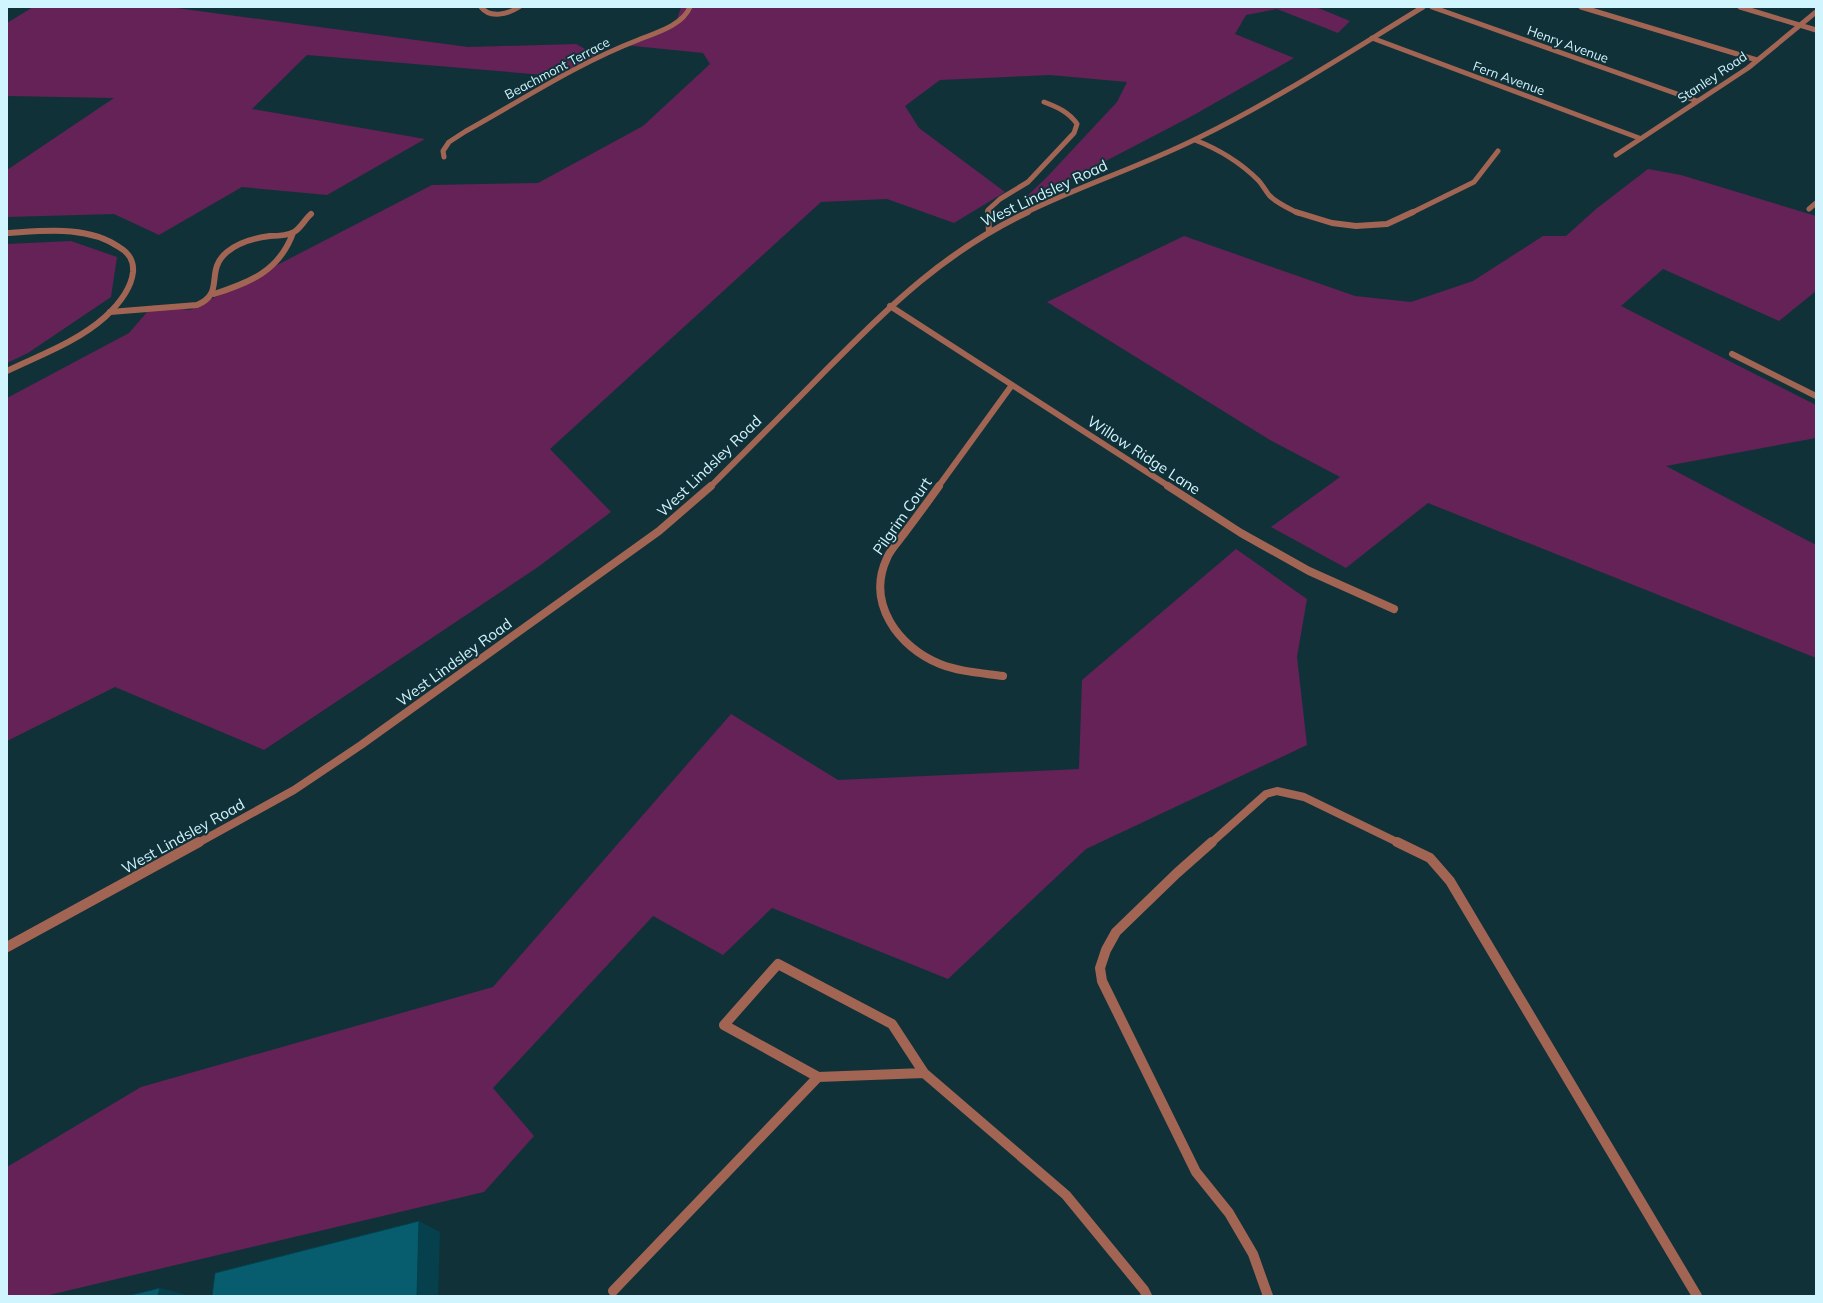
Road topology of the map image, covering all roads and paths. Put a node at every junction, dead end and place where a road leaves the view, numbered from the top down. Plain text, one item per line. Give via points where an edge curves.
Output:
1 (481, 7) edge
2 (519, 7) edge
3 (690, 7) edge
4 (1423, 7) edge
5 (1432, 7) edge
6 (1581, 7) edge
7 (1740, 7) edge
8 (1816, 12) edge
9 (1798, 24) junction
10 (1816, 30) edge
11 (1372, 38) junction
12 (1757, 60) junction
13 (1697, 101) junction
14 (1044, 102) dead end
15 (1639, 138) junction
16 (1196, 140) junction
17 (1498, 151) dead end
18 (1616, 155) dead end
19 (444, 157) dead end
20 (1816, 203) edge
21 (1809, 209) dead end
22 (311, 214) dead end
23 (989, 232) junction
24 (7, 233) edge
25 (293, 233) junction
26 (214, 294) junction
27 (890, 306) junction
28 (110, 312) junction
29 (1732, 354) dead end
30 (7, 371) edge
31 (1012, 385) junction
32 (1816, 396) edge
33 (1394, 609) dead end
34 (1003, 676) dead end
35 (7, 947) edge
36 (924, 1073) junction
37 (818, 1077) junction
38 (613, 1292) dead end
39 (1147, 1296) edge
40 (1268, 1296) edge
41 (1697, 1296) edge

1 - 2 street via 485,12 493,14 510,12
3 - 19 street, Beachmont Terrace via 682,18 661,31 609,51 466,131 449,142 443,151
4 - 11 street, West Lindsley Road
5 - 13 street, Henry Avenue
6 - 12 street
7 - 9 street
8 - 9 street, Stanley Road
9 - 10 street
9 - 12 street, Stanley Road
11 - 15 street, Fern Avenue
11 - 16 street, West Lindsley Road via 1266,102
12 - 13 street, Stanley Road
13 - 15 street, Stanley Road
14 - 23 street via 1073,117 1077,124 1074,133 1028,182 1000,199 988,210
15 - 18 street, Stanley Road
16 - 17 street via 1217,149 1238,163 1258,180 1270,196 1286,207 1306,216 1356,226 1387,224 1474,182
16 - 23 street, West Lindsley Road via 1041,205
20 - 21 street
22 - 25 street
23 - 27 street, West Lindsley Road via 944,261
24 - 28 street via 75,232 92,234 119,245 134,263 133,276 128,291
25 - 26 street via 290,244 275,263 260,276 241,286
25 - 26 street via 254,239 226,253 215,264
26 - 28 street via 206,303 197,305
27 - 31 street, Willow Ridge Lane
27 - 35 street, West Lindsley Road via 703,494 646,540 380,732 294,790
28 - 30 street via 79,335
29 - 32 street
31 - 33 street, Willow Ridge Lane via 1241,533 1309,571
31 - 34 street, Pilgrim Court via 887,557 879,582 879,595 888,620 896,634 909,646 941,664
36 - 37 street
36 - 37 street via 892,1024 778,964 724,1025
36 - 39 street via 1066,1195
37 - 38 street
40 - 41 street via 1253,1254 1228,1214 1196,1172 1102,981 1100,968 1116,932 1177,873 1266,794 1277,792 1304,797 1430,858 1440,868

